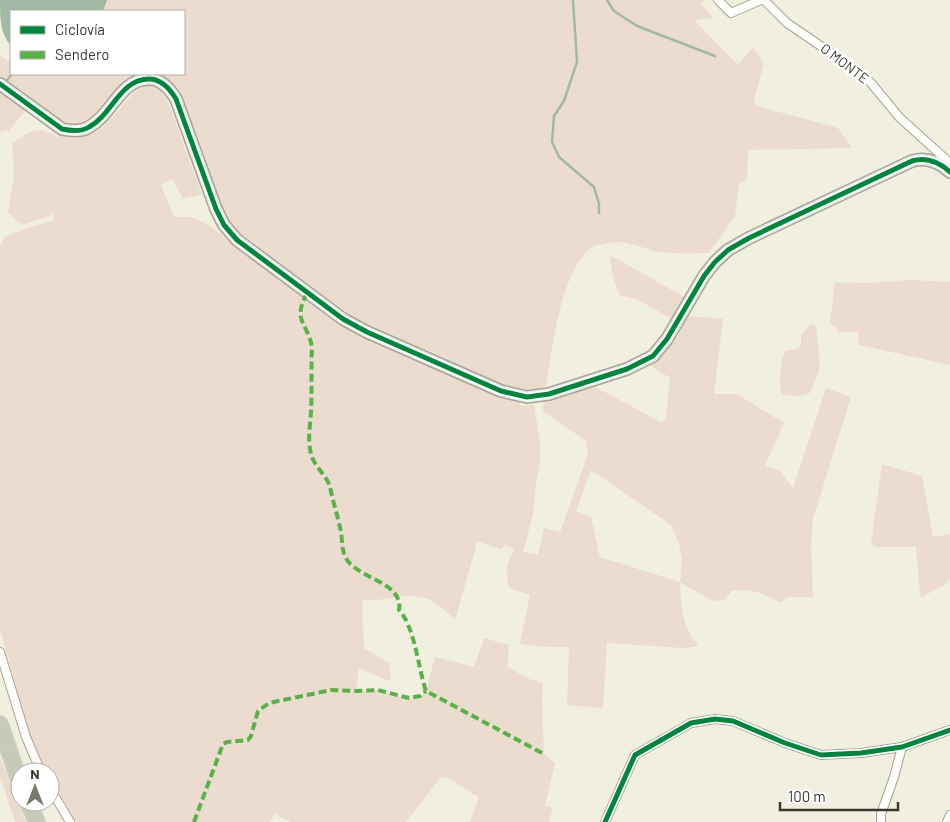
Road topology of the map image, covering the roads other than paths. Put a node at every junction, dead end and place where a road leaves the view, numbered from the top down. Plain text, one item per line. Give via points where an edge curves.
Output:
1 (718, 0) edge
2 (763, 0) edge
3 (0, 84) edge
4 (928, 145) junction
5 (923, 160) junction
6 (950, 163) edge
7 (950, 172) edge
8 (0, 652) edge
9 (0, 724) edge
10 (950, 730) edge
11 (902, 747) junction
12 (13, 762) edge
13 (37, 762) edge
14 (60, 806) edge
15 (950, 815) edge
16 (70, 822) edge
17 (605, 822) edge
18 (881, 822) edge
19 (947, 822) edge

1 - 2 street, O MONTE via 731,13
2 - 4 street, O MONTE via 787,23 862,74
3 - 5 street via 62,129 70,131 83,130 97,122 132,84 147,79 161,82 176,99 216,209 236,240 343,319 367,332 501,392 527,397 561,390 645,361 660,349 704,276 728,250 907,163
4 - 5 street
4 - 6 street, O MONTE
5 - 7 street via 939,164
8 - 13 street
9 - 12 highway
10 - 11 street
11 - 17 street via 821,755 733,721 715,719 691,723 635,755
11 - 18 street
14 - 16 street
15 - 19 street

